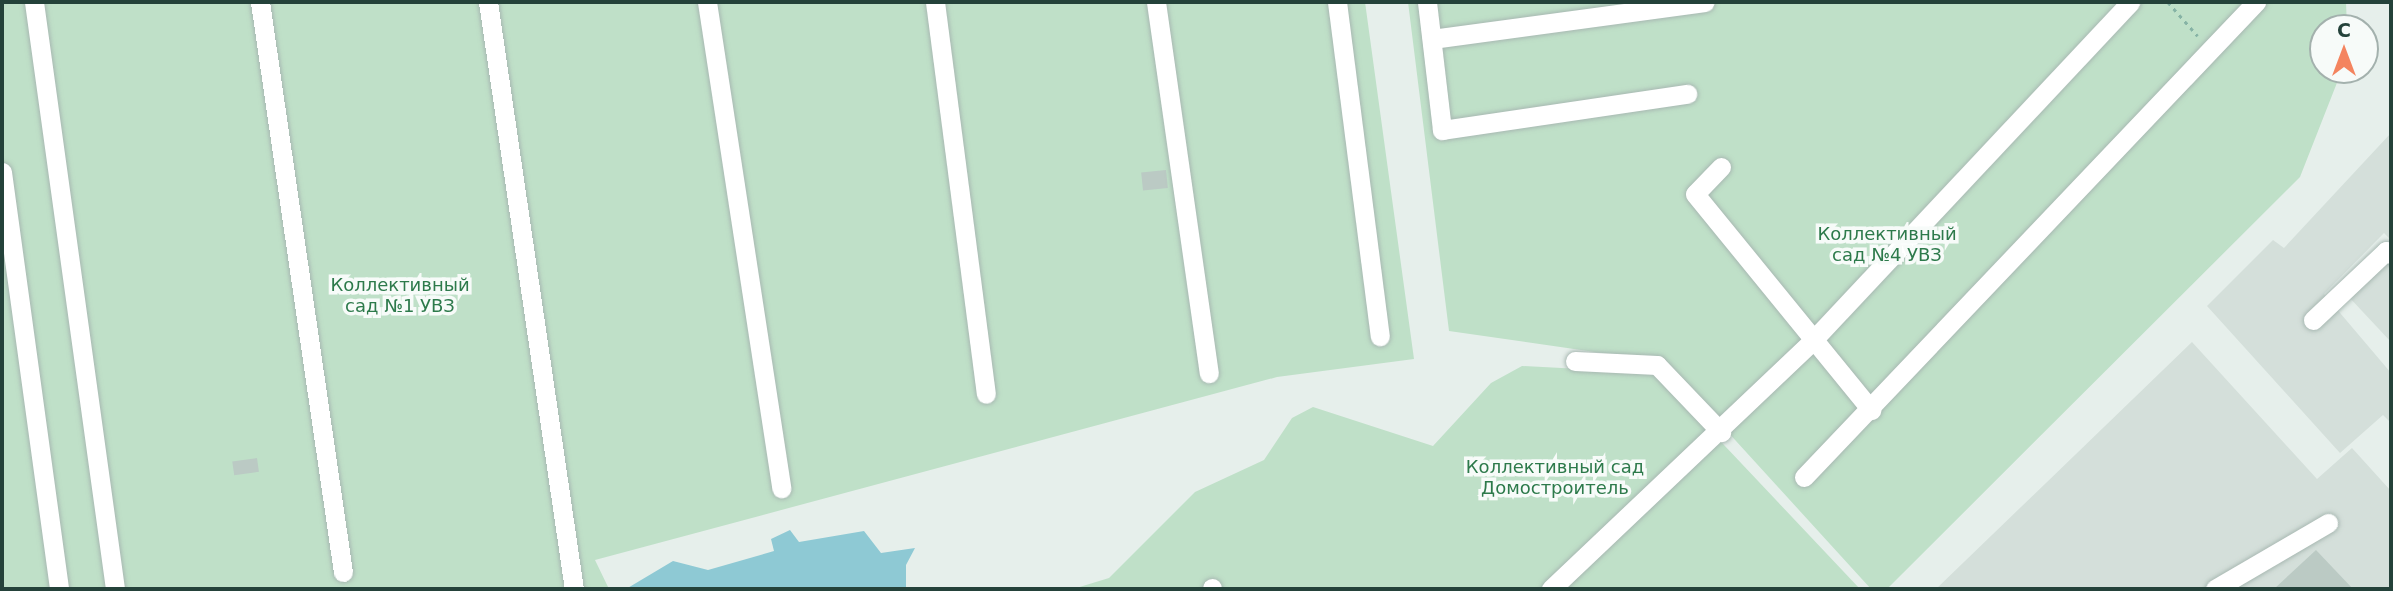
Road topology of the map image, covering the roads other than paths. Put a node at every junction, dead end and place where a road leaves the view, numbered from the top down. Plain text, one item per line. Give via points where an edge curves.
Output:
1 (34, 2) edge
2 (260, 2) edge
3 (488, 2) edge
4 (707, 2) edge
5 (934, 2) edge
6 (1156, 2) edge
7 (1337, 2) edge
8 (1427, 2) edge
9 (1704, 2) edge
10 (2130, 2) edge
11 (2256, 2) edge
12 (1432, 39) junction
13 (1687, 93) dead end
14 (1721, 167) dead end
15 (2, 172) edge
16 (2391, 254) edge
17 (2313, 320) dead end
18 (1380, 336) dead end
19 (1814, 339) junction
20 (1575, 361) dead end
21 (1209, 373) dead end
22 (986, 394) dead end
23 (1871, 410) junction
24 (1721, 432) junction
25 (1804, 477) dead end
26 (780, 488) dead end
27 (2328, 523) dead end
28 (343, 572) dead end
29 (59, 589) edge
30 (115, 589) edge
31 (575, 589) edge
32 (1551, 589) edge
33 (2215, 589) edge

1 - 30 street
2 - 28 street
3 - 31 street
4 - 26 street
5 - 22 street
6 - 21 street
7 - 18 street
8 - 12 street
9 - 12 street
10 - 19 street
11 - 23 street
12 - 13 street via 1443,130
14 - 19 street via 1695,194
15 - 29 street
16 - 17 street via 2386,251
19 - 23 street
19 - 24 street
20 - 24 street via 1657,365
23 - 25 street
24 - 32 street
27 - 33 street

